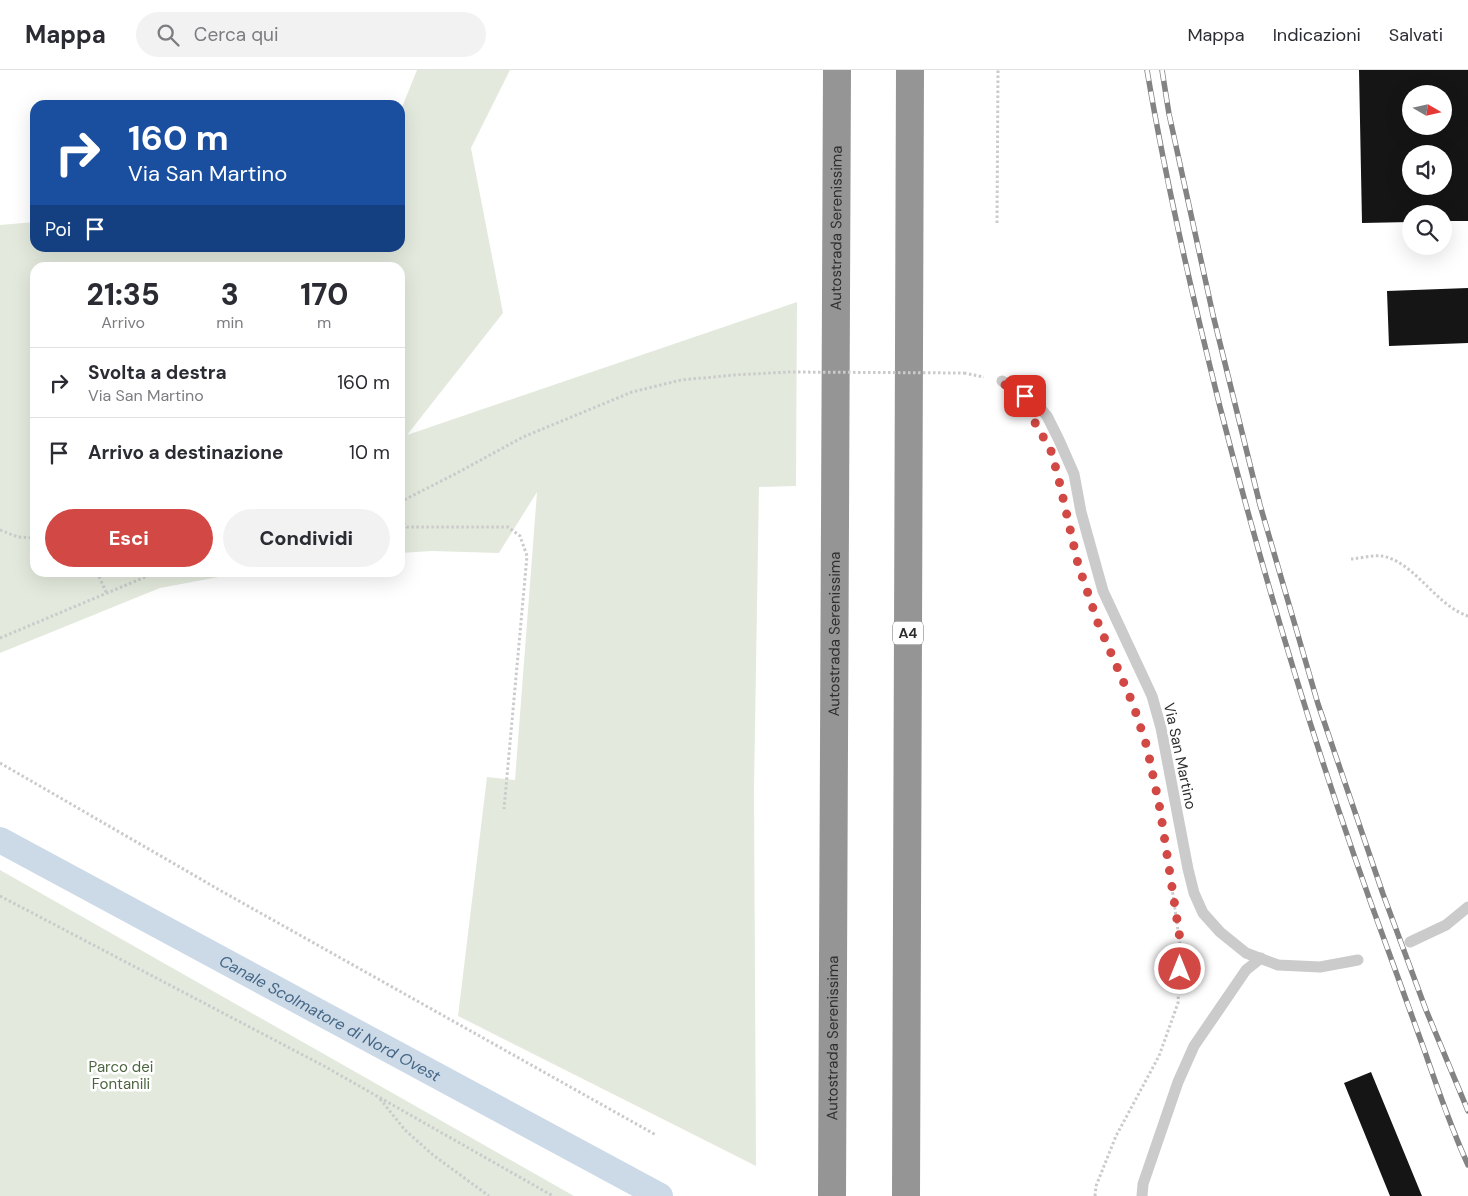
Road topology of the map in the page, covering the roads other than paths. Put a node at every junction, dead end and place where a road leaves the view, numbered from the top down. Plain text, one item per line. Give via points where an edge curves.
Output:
1 (837, 70) edge
2 (910, 70) edge
3 (1002, 381) dead end
4 (1468, 906) edge
5 (1410, 942) dead end
6 (1261, 958) junction
7 (1358, 960) dead end
8 (832, 1196) edge
9 (906, 1196) edge
10 (1142, 1196) edge

1 - 8 highway, Autostrada Serenissima
2 - 9 highway, A4
3 - 6 lane, Via San Martino via 1034,401 1047,416 1074,474 1103,591 1152,696 1194,893 1203,913 1220,932 1246,952
4 - 5 lane via 1446,925
6 - 7 lane, Via San Martino via 1278,965 1320,967
6 - 10 lane via 1246,970 1194,1046 1142,1184

